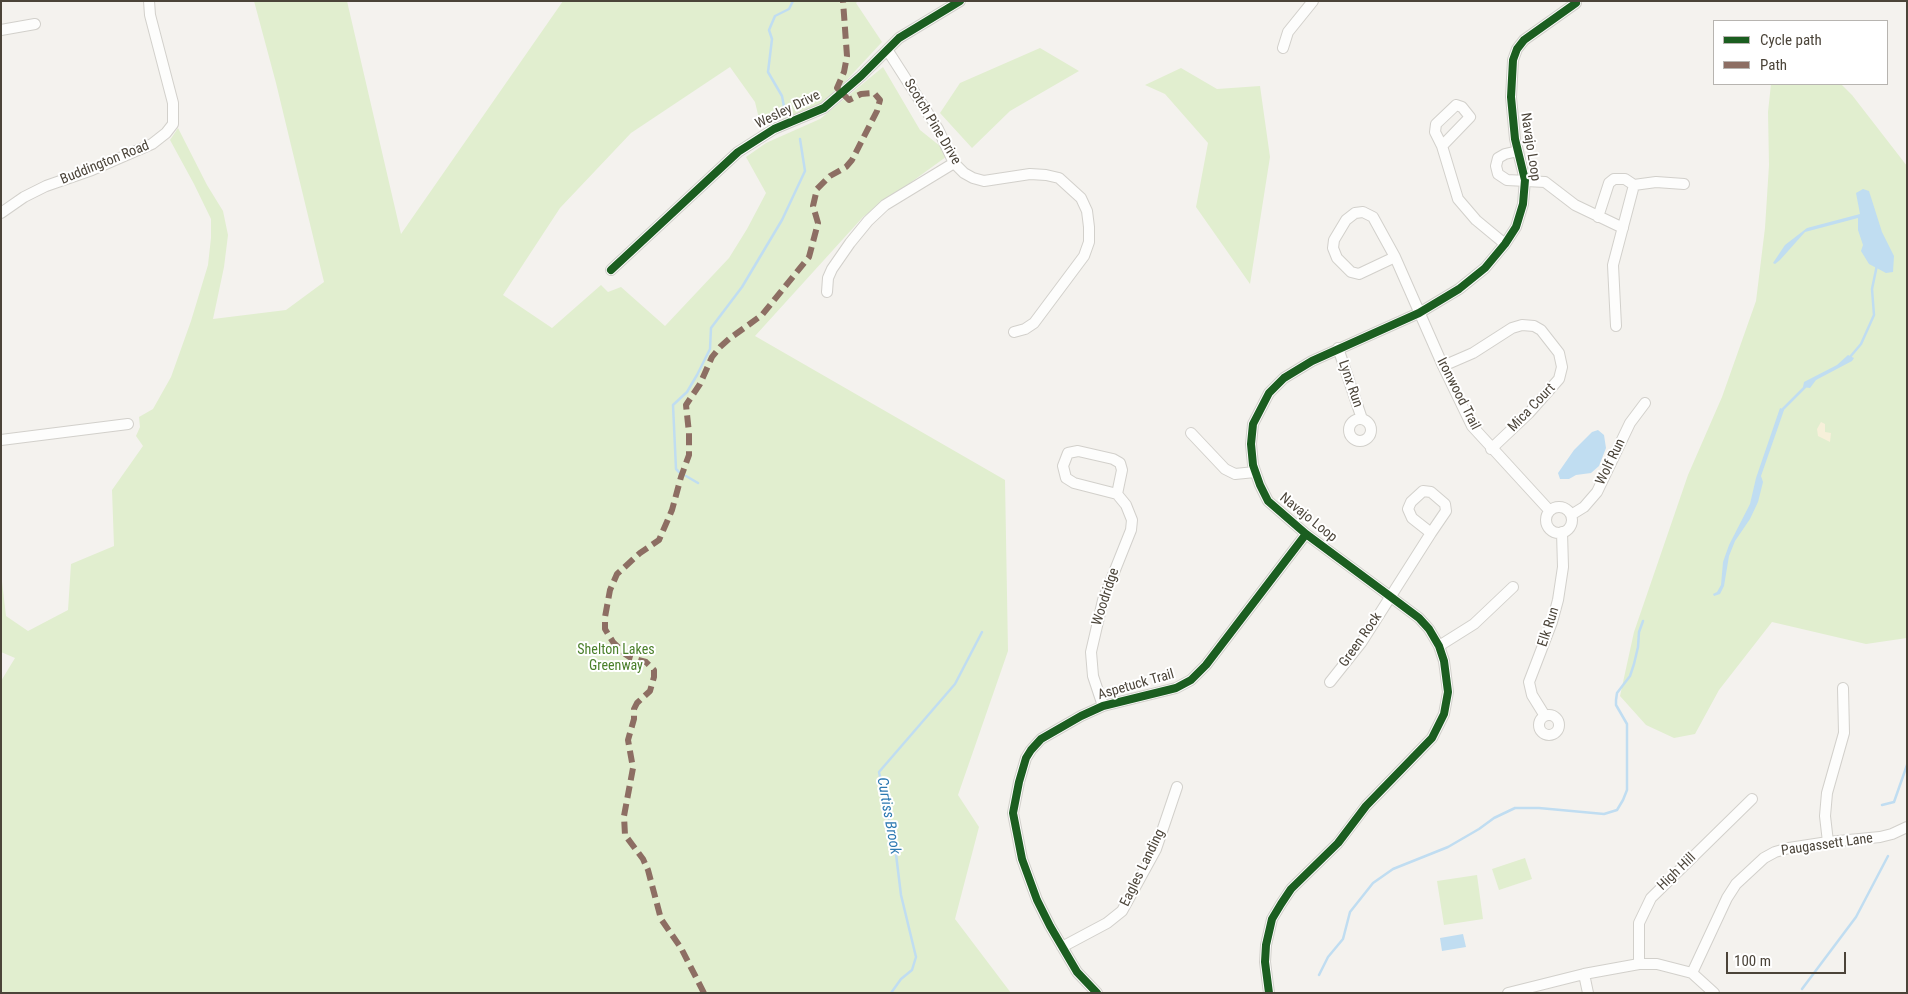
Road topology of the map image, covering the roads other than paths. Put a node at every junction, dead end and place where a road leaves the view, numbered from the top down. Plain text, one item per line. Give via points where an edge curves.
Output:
1 (149, 1) edge
2 (960, 1) edge
3 (1313, 1) edge
4 (1576, 3) dead end
5 (35, 24) dead end
6 (1, 30) edge
7 (1283, 48) dead end
8 (888, 51) junction
9 (1442, 146) dead end
10 (1518, 151) junction
11 (954, 163) junction
12 (1525, 180) junction
13 (1684, 184) dead end
14 (1634, 185) junction
15 (1, 213) edge
16 (1598, 217) junction
17 (1623, 228) junction
18 (1505, 244) junction
19 (1395, 257) junction
20 (611, 270) dead end
21 (827, 292) dead end
22 (1419, 313) junction
23 (1616, 326) dead end
24 (1014, 332) dead end
25 (1338, 348) junction
26 (1442, 366) junction
27 (1645, 403) dead end
28 (1362, 419) dead end
29 (128, 424) dead end
30 (1191, 433) dead end
31 (1, 440) edge
32 (1492, 449) junction
33 (1255, 472) junction
34 (1117, 494) junction
35 (1549, 510) junction
36 (1571, 515) junction
37 (1562, 532) junction
38 (1431, 533) dead end
39 (1306, 534) junction
40 (1513, 587) dead end
41 (1391, 597) junction
42 (1439, 646) junction
43 (1330, 682) dead end
44 (1843, 688) dead end
45 (1102, 706) junction
46 (1545, 716) dead end
47 (1178, 787) dead end
48 (1752, 799) dead end
49 (1907, 827) edge
50 (1828, 842) junction
51 (1062, 947) junction
52 (1639, 964) junction
53 (1692, 973) junction
54 (1584, 974) junction
55 (1097, 993) edge
56 (1268, 993) edge
57 (1508, 993) edge
58 (1588, 993) edge
59 (1714, 993) edge

1 - 15 street, Buddington Road via 173,103 173,124 152,144 46,186
2 - 8 street, Wesley Drive via 899,38
3 - 7 street via 1288,32
4 - 10 street, Navajo Loop via 1524,40 1517,49 1513,60 1511,97
5 - 6 street
8 - 11 street, Scotch Pine Drive via 938,129
8 - 20 street, Wesley Drive via 824,108 774,129 738,152
9 - 18 street via 1458,199 1476,220
10 - 12 street, Navajo Loop
10 - 12 street, Navajo Loop via 1498,158 1496,166 1498,174 1507,180
11 - 21 street via 885,205 868,221 832,269
11 - 24 street, Scotch Pine Drive via 964,173 984,181 1030,174 1059,178 1082,198 1087,211 1089,242 1084,256 1034,323
12 - 16 street via 1545,182 1575,205
12 - 18 street, Navajo Loop via 1523,204 1516,227
13 - 14 street via 1656,182
14 - 16 street via 1625,179 1614,179 1609,183
14 - 17 street
16 - 17 street
17 - 23 street via 1613,265
18 - 22 street, Navajo Loop via 1485,268 1460,289
19 - 19 street via 1372,217 1363,212 1355,213 1346,220 1334,240 1337,258 1351,272 1359,274
19 - 22 street, Ironwood Trail
22 - 25 street, Navajo Loop
22 - 26 street, Ironwood Trail
25 - 28 street, Lynx Run
25 - 33 street, Navajo Loop via 1298,368 1268,393 1252,430 1251,454
26 - 32 street, Ironwood Trail via 1472,426
26 - 32 street, Mica Court via 1473,353 1522,325 1541,330 1559,353 1560,379
27 - 36 street, Wolf Run via 1630,423 1597,492 1584,507
29 - 31 street
30 - 33 street via 1225,469 1235,474
32 - 35 street, Ironwood Trail
33 - 39 street, Navajo Loop via 1268,501
34 - 34 street via 1069,481 1063,470 1068,453 1078,451 1120,463 1122,470
34 - 45 street, Woodridge via 1130,512 1132,525 1103,600 1090,652
35 - 36 street via 1560,506
35 - 37 street via 1546,524 1551,530
36 - 37 street via 1570,526
37 - 46 street, Elk Run via 1563,566 1556,605 1529,682 1532,695
38 - 41 street, Green Rock
39 - 41 street, Navajo Loop
39 - 45 street, Aspetuck Trail via 1206,665 1191,680 1176,688
40 - 42 street via 1484,615
41 - 42 street, Navajo Loop via 1419,618
41 - 43 street, Green Rock
42 - 56 street, Navajo Loop via 1448,692 1440,726 1281,904 1272,920 1266,945
44 - 50 street via 1844,733 1827,793
45 - 51 street, Aspetuck Trail via 1036,743 1026,758 1014,806 1016,833 1028,879
47 - 51 street, Eagles Landing via 1156,849 1122,912
48 - 52 street, High Hill via 1651,898 1639,923
49 - 50 street, Paugassett Lane via 1880,837
50 - 53 street, Paugassett Lane via 1782,850 1754,866 1736,884
51 - 55 street, Aspetuck Trail via 1077,972
52 - 53 street via 1656,964
52 - 54 street
53 - 59 street
54 - 57 street
54 - 58 street

